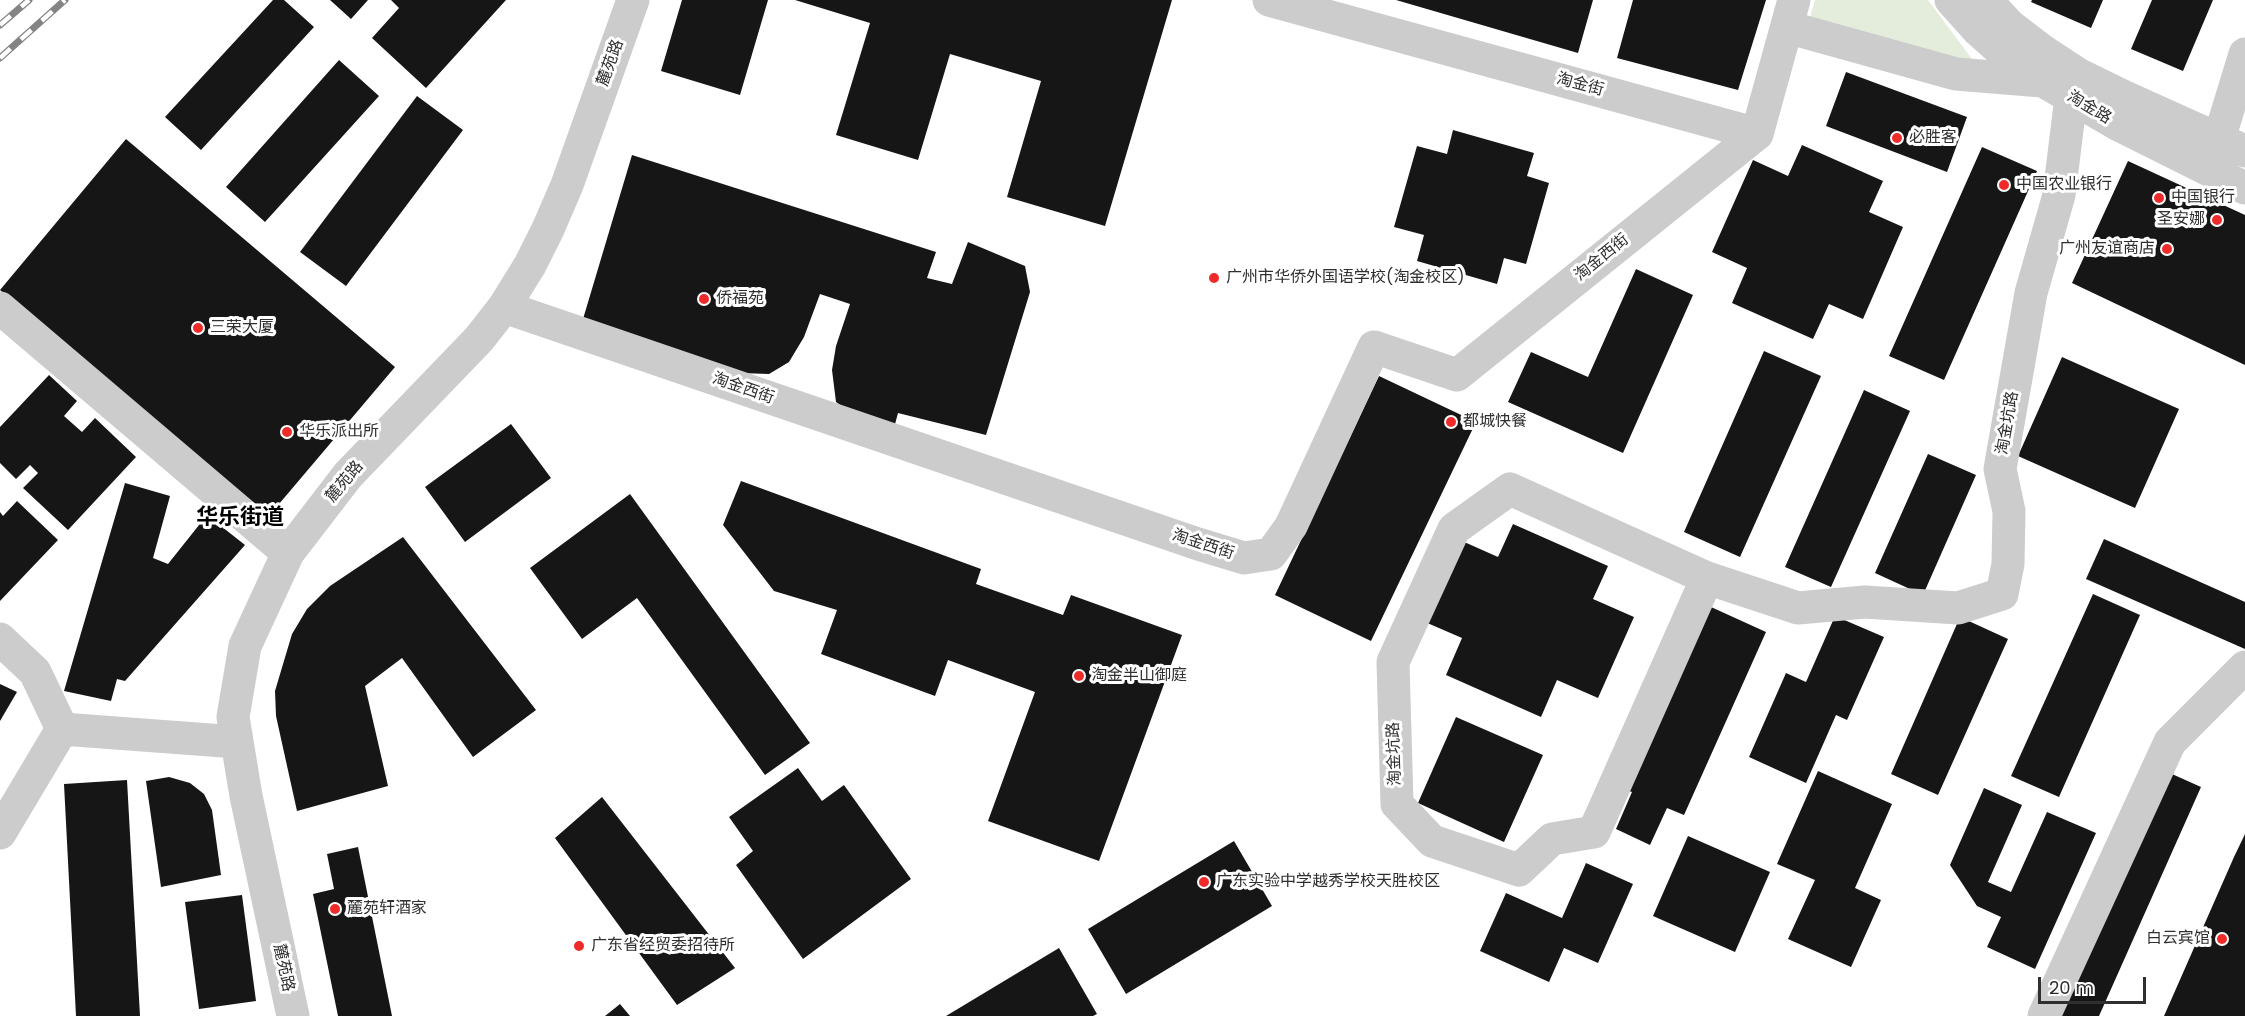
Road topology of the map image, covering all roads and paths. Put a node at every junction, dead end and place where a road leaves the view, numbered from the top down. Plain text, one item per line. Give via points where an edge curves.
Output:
1 (633, 0) edge
2 (1269, 0) edge
3 (1951, 0) edge
4 (1986, 0) edge
5 (2015, 12) edge
6 (1790, 13) edge
7 (2245, 54) edge
8 (2058, 89) junction
9 (1757, 134) junction
10 (2232, 145) edge
11 (2245, 188) edge
12 (504, 307) junction
13 (0, 308) edge
14 (288, 553) junction
15 (1707, 578) junction
16 (0, 639) edge
17 (2245, 667) edge
18 (62, 729) junction
19 (237, 742) junction
20 (0, 833) edge
21 (293, 1016) edge
22 (2044, 1016) edge

1 - 12 street, 麓苑路 via 567,185
2 - 9 street, 淘金街
3 - 8 street, 淘金路 via 2006,55
4 - 5 street, 淘金路
5 - 10 street, 淘金路 via 2043,51 2078,74
6 - 8 street via 1956,74
6 - 9 street
7 - 10 street
8 - 11 street, 淘金路 via 2117,124
8 - 15 street, 淘金坑路 via 2059,195 2031,293 2000,469 2009,511 2008,564 2002,594 1958,608 1865,602 1798,608
9 - 12 street, 淘金西街 via 1457,375 1374,347 1291,526 1271,554 1244,558
12 - 14 street, 麓苑路 via 479,339 348,475
13 - 14 street
14 - 19 street, 麓苑路 via 245,646 233,717
15 - 15 street, 淘金坑路 via 1510,489 1454,529 1393,662 1397,804 1431,842 1520,870 1552,839 1594,832
16 - 18 street via 35,672
17 - 22 street via 2170,742
18 - 19 street
18 - 20 street
19 - 21 street, 麓苑路

